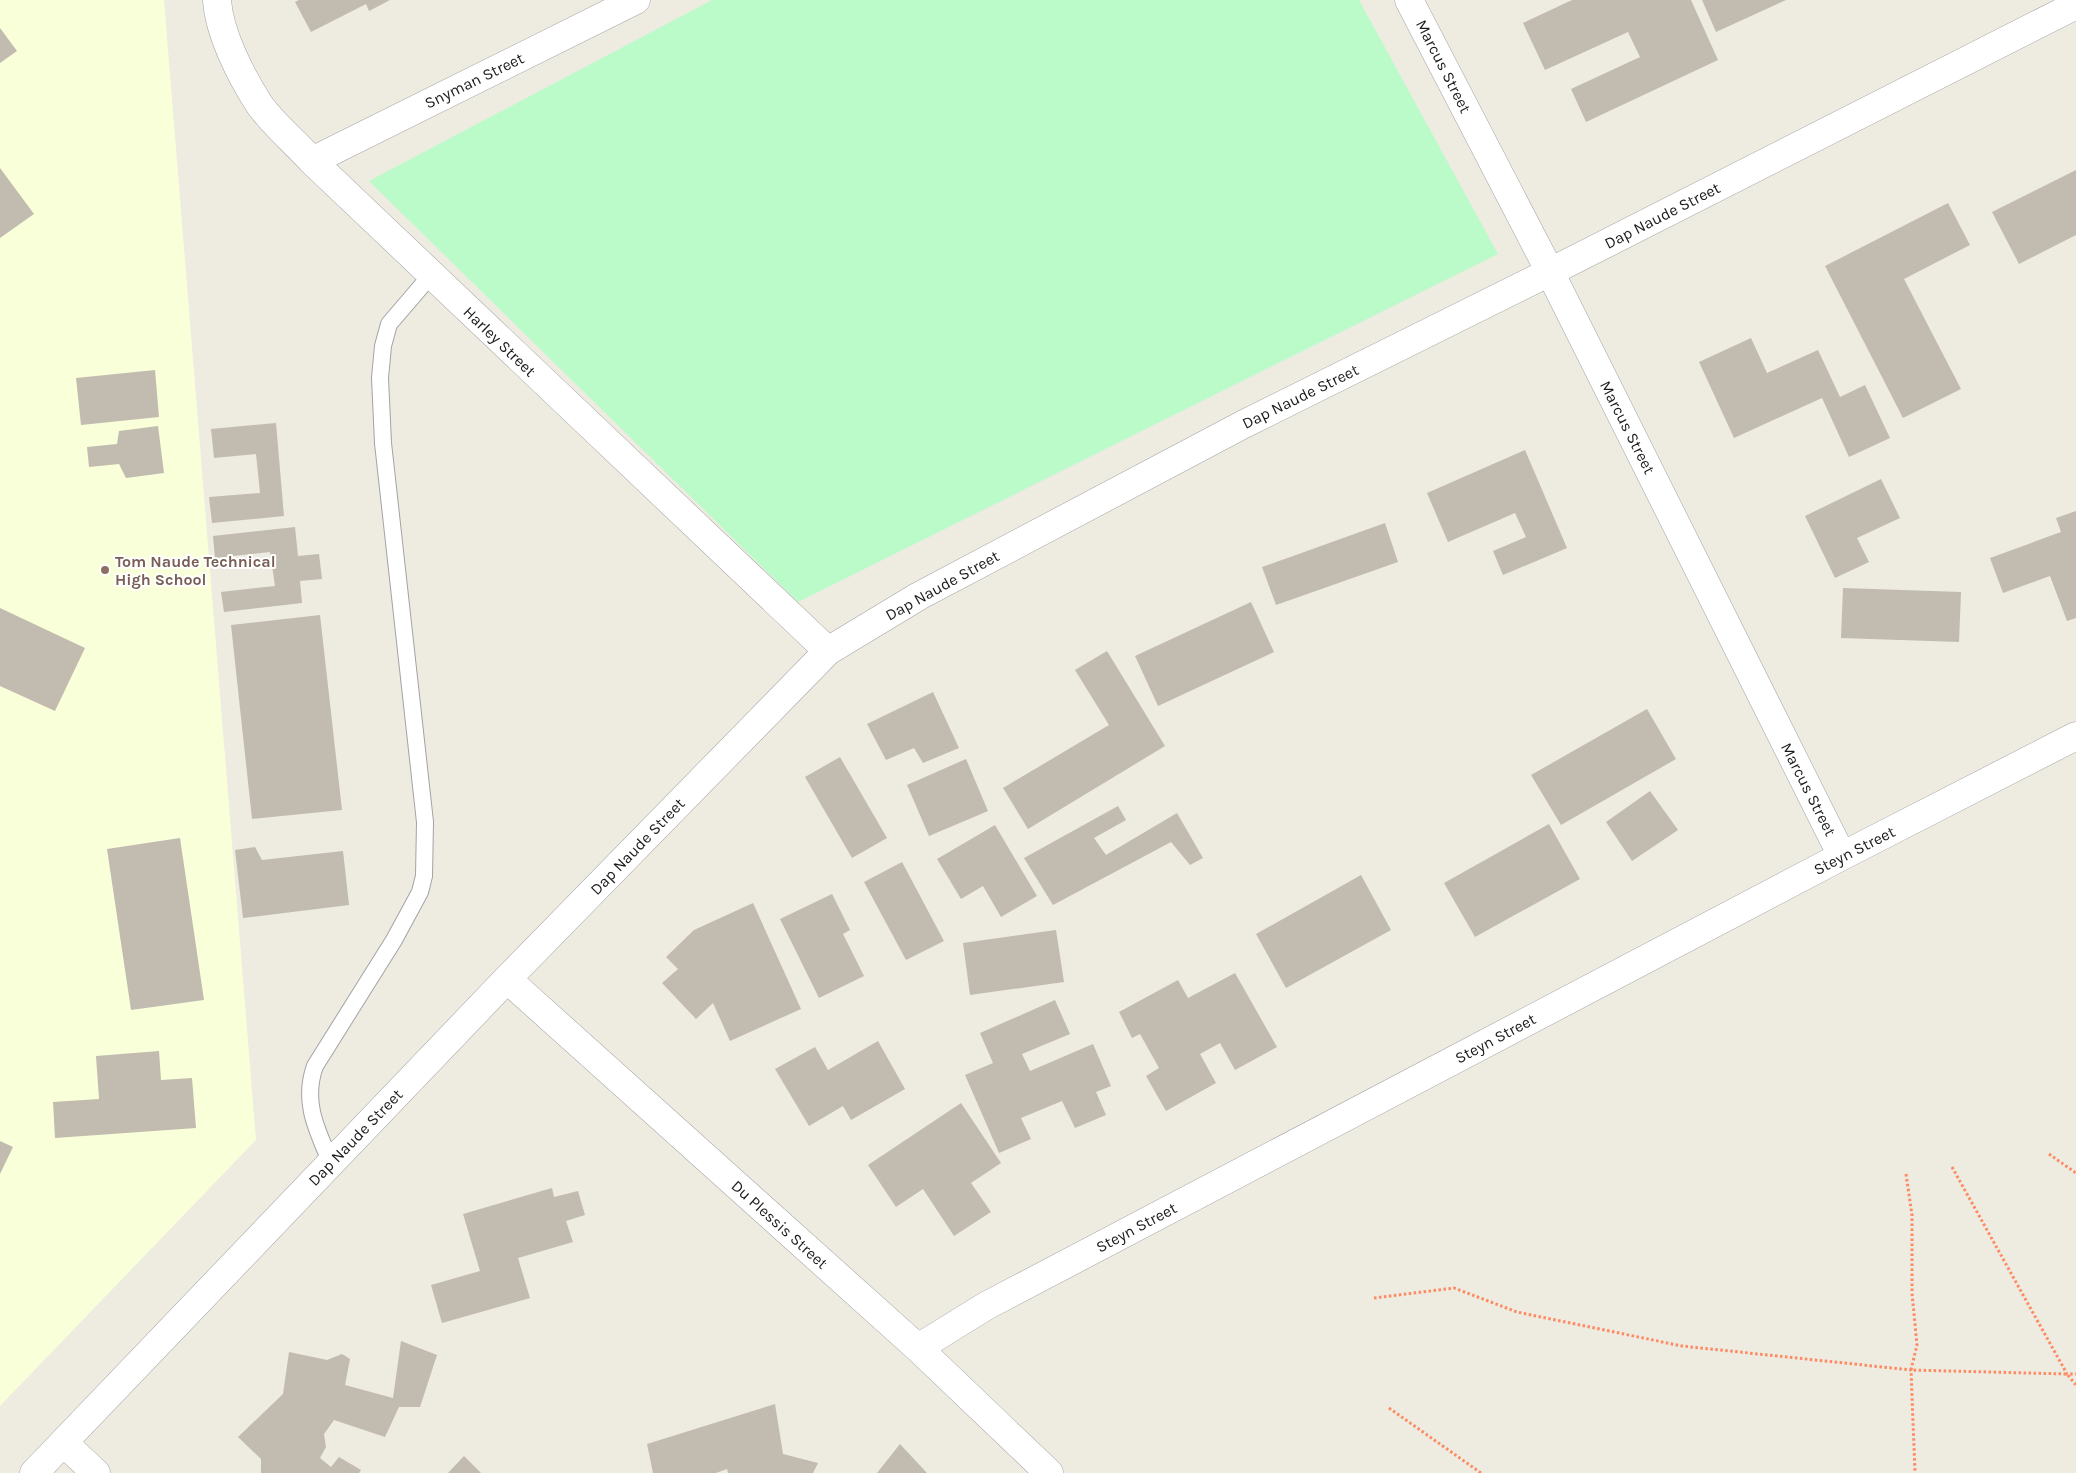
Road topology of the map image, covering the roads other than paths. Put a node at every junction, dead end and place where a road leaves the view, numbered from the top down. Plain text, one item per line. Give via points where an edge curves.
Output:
1 (217, 0) edge
2 (636, 0) edge
3 (1410, 0) edge
4 (2076, 5) edge
5 (312, 161) junction
6 (1550, 272) junction
7 (430, 275) junction
8 (828, 651) junction
9 (2076, 736) edge
10 (1842, 856) junction
11 (507, 979) junction
12 (331, 1163) junction
13 (918, 1348) junction
14 (64, 1443) junction
15 (34, 1473) edge
16 (96, 1473) edge
17 (1049, 1473) edge

1 - 5 street, Harley Street via 218,16 228,46 260,104
2 - 5 street, Snyman Street
3 - 6 street, Marcus Street
4 - 6 street, Dap Naude Street
5 - 7 street, Harley Street
6 - 8 street, Dap Naude Street via 1235,429 919,596
6 - 10 street, Marcus Street
7 - 8 street, Harley Street
7 - 12 lane via 389,324 380,378 383,443 425,822 424,876 420,892 394,940 312,1074 311,1115
8 - 11 street, Dap Naude Street
9 - 10 street, Steyn Street
10 - 13 street, Steyn Street via 986,1306
11 - 12 street, Dap Naude Street
11 - 13 street, Du Plessis Street
12 - 14 street, Dap Naude Street
13 - 17 street, Du Plessis Street
14 - 15 street, Dap Naude Street
14 - 16 street

